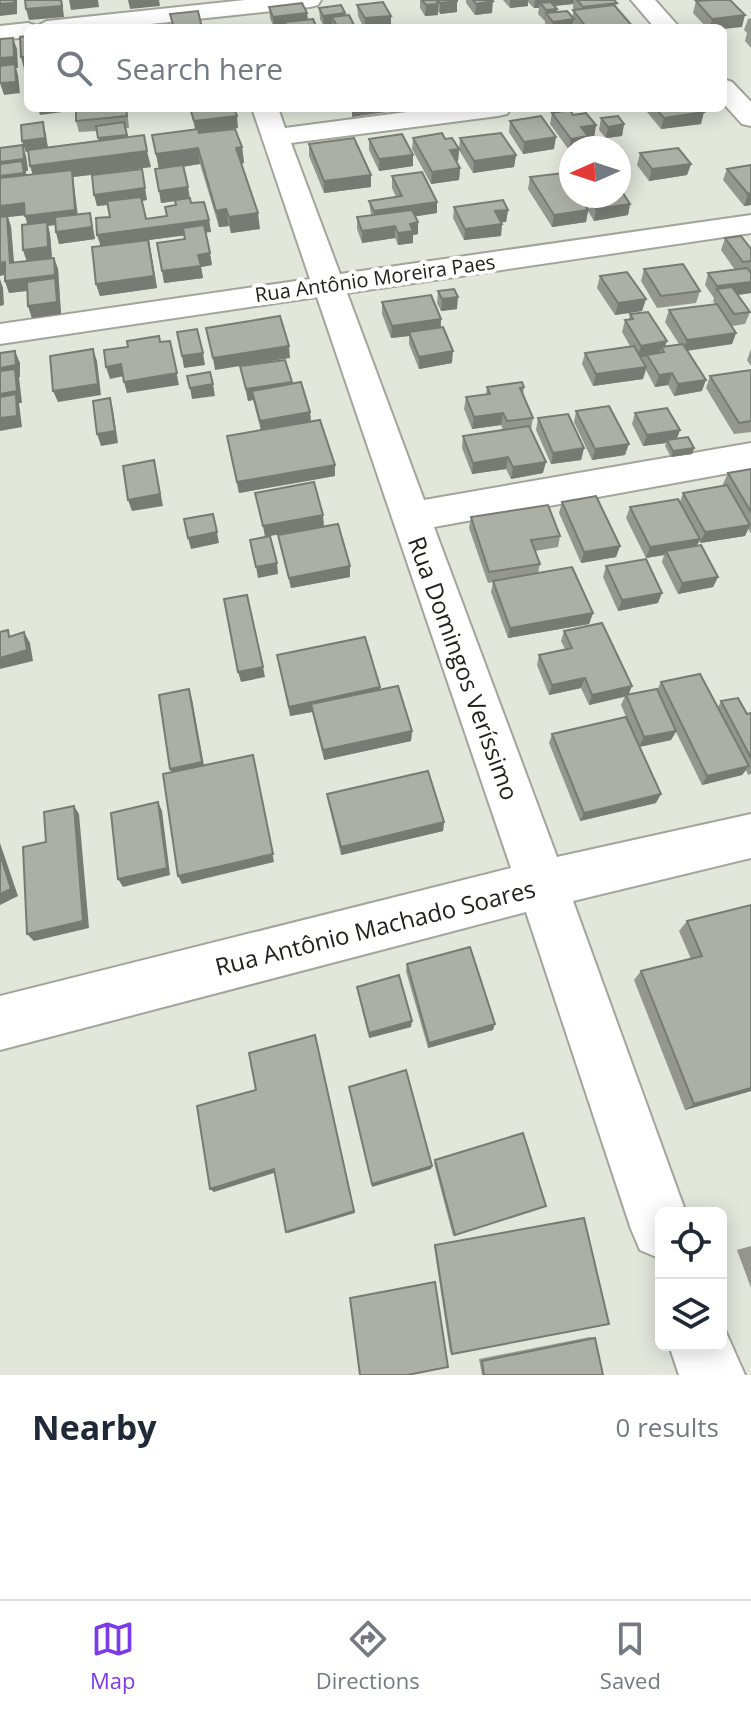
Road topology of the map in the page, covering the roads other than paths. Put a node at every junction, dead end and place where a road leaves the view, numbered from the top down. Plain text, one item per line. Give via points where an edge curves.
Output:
1 (310, 0) edge
2 (642, 0) edge
3 (232, 12) edge
4 (93, 24) edge
5 (664, 24) edge
6 (24, 30) edge
7 (0, 33) edge
8 (751, 75) edge
9 (727, 78) edge
10 (727, 91) edge
11 (437, 112) edge
12 (751, 118) edge
13 (270, 123) edge
14 (751, 224) edge
15 (326, 285) junction
16 (0, 334) edge
17 (751, 456) edge
18 (409, 517) junction
19 (751, 836) edge
20 (542, 884) junction
21 (0, 1023) edge
22 (655, 1212) edge
23 (703, 1351) edge
24 (712, 1375) edge

1 - 3 street
2 - 5 street
3 - 4 street
6 - 7 street
8 - 9 street
10 - 12 street
11 - 13 street
13 - 15 street, Rua Domingos Veríssimo
14 - 15 street, Rua Antônio Moreira Paes
15 - 16 street, Rua Antônio Moreira Paes
15 - 18 street, Rua Domingos Veríssimo
17 - 18 street
18 - 20 street, Rua Domingos Veríssimo
19 - 20 street, Rua Antônio Machado Soares
20 - 21 street, Rua Antônio Machado Soares
20 - 22 street, Rua Domingos Veríssimo
23 - 24 street

